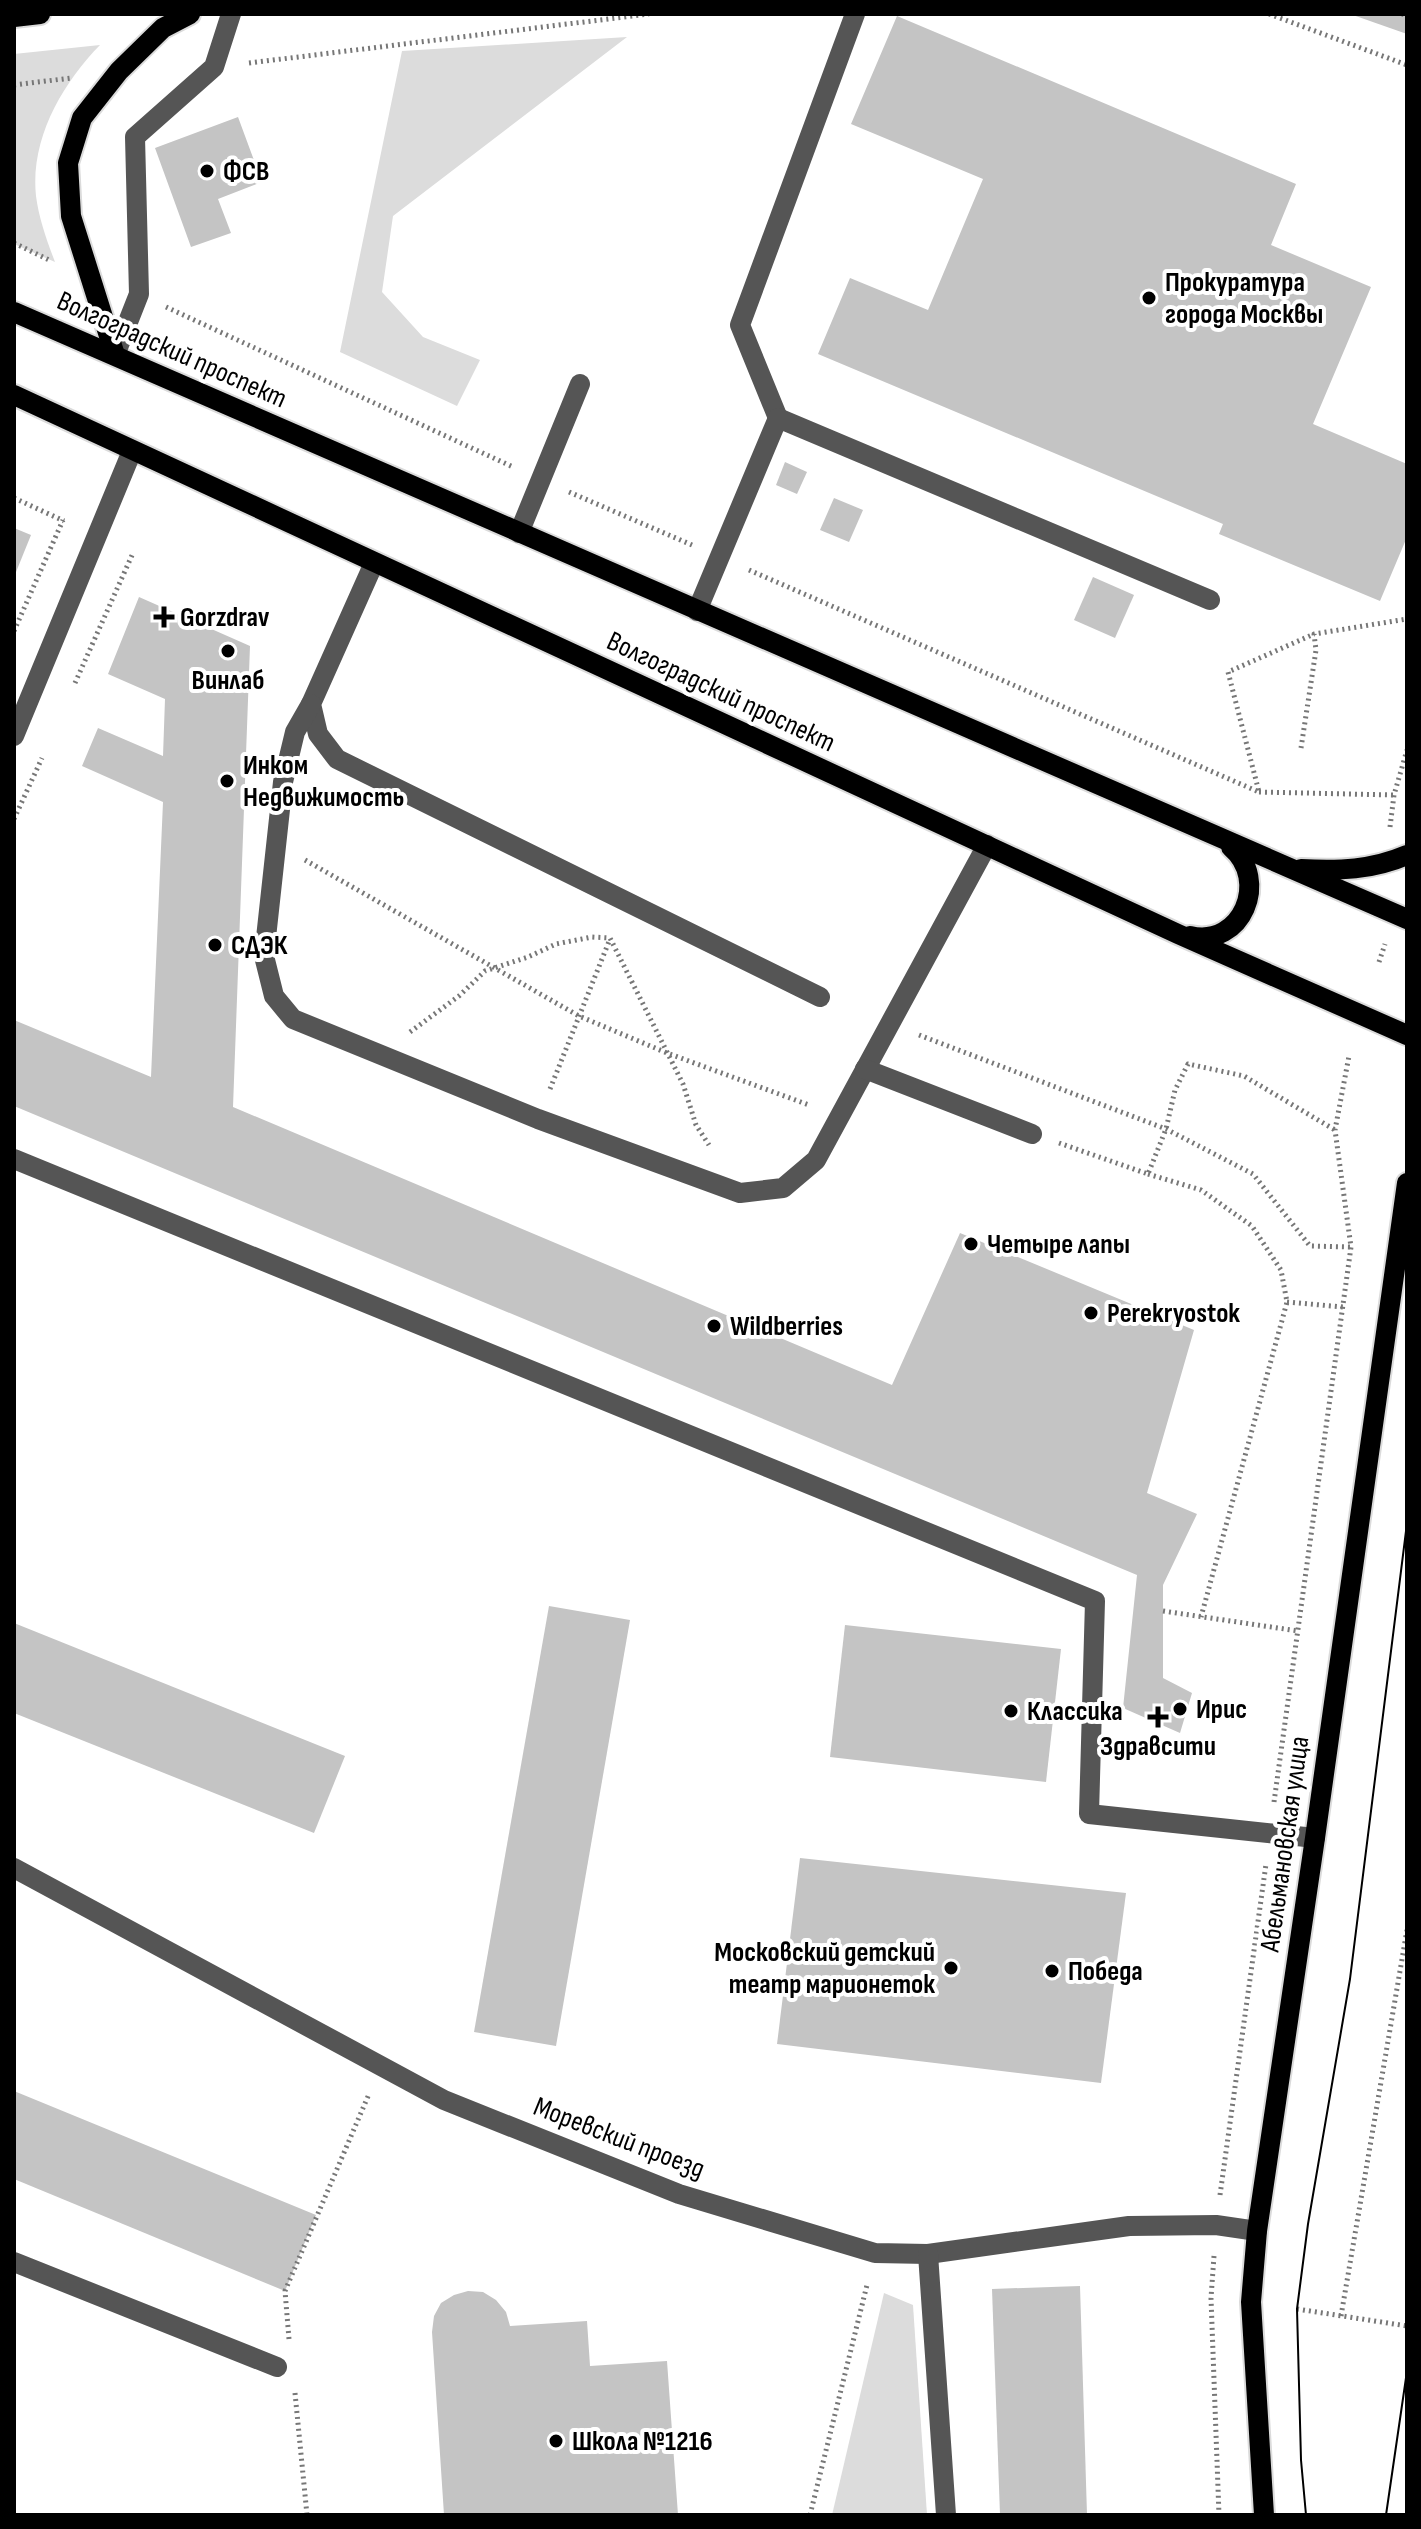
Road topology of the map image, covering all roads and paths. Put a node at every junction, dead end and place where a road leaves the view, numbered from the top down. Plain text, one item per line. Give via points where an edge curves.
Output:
1 (40, 14) edge
2 (190, 14) edge
3 (231, 14) edge
4 (649, 14) edge
5 (855, 14) edge
6 (1269, 14) edge
7 (14, 17) edge
8 (1407, 65) edge
9 (214, 67) junction
10 (119, 71) junction
11 (14, 85) edge
12 (14, 312) edge
13 (115, 355) junction
14 (580, 384) dead end
15 (14, 395) edge
16 (778, 418) junction
17 (132, 451) junction
18 (14, 498) edge
19 (63, 520) junction
20 (70, 524) dead end
21 (519, 533) junction
22 (374, 563) junction
23 (1210, 600) dead end
24 (697, 611) junction
25 (1407, 619) edge
26 (14, 631) edge
27 (311, 704) junction
28 (14, 736) edge
29 (1301, 748) dead end
30 (1407, 750) edge
31 (1259, 792) dead end
32 (1394, 795) junction
33 (1389, 833) dead end
34 (1219, 839) junction
35 (276, 844) junction
36 (987, 845) junction
37 (1407, 855) edge
38 (1289, 869) junction
39 (623, 900) junction
40 (1407, 919) edge
41 (1178, 934) junction
42 (610, 938) junction
43 (1387, 938) dead end
44 (1379, 962) dead end
45 (495, 967) junction
46 (820, 997) dead end
47 (579, 1016) junction
48 (890, 1023) junction
49 (1407, 1035) edge
50 (357, 1045) junction
51 (667, 1053) junction
52 (1349, 1056) dead end
53 (865, 1069) junction
54 (839, 1116) junction
55 (538, 1119) junction
56 (1166, 1129) junction
57 (1032, 1134) joint
58 (14, 1159) edge
59 (1148, 1174) junction
60 (1407, 1183) edge
61 (740, 1193) junction
62 (1351, 1247) dead end
63 (1287, 1302) junction
64 (1343, 1307) dead end
65 (1163, 1611) dead end
66 (1201, 1617) junction
67 (1298, 1631) dead end
68 (1315, 1838) junction
69 (14, 1868) edge
70 (1407, 1930) edge
71 (382, 2066) junction
72 (1257, 2231) junction
73 (875, 2253) junction
74 (928, 2254) junction
75 (14, 2262) edge
76 (1297, 2309) dead end
77 (1341, 2316) junction
78 (1407, 2326) edge
79 (290, 2345) dead end
80 (277, 2367) dead end
81 (295, 2392) dead end
82 (307, 2515) edge
83 (810, 2515) edge
84 (946, 2515) edge
85 (1264, 2515) edge

1 - 7 main road
2 - 10 main road via 163,28
3 - 9 street
4 - 9 path
5 - 16 street via 740,325
6 - 8 path
9 - 13 street via 135,137 139,294
10 - 11 path
10 - 13 main road via 82,118 68,163 71,216
12 - 13 main road, Волгоградский проспект
13 - 21 main road, Волгоградский проспект
14 - 21 street
15 - 17 main road, Волгоградский проспект
16 - 23 street
16 - 24 street
17 - 22 main road, Волгоградский проспект
17 - 28 street
18 - 19 path
19 - 20 path
19 - 26 path
21 - 24 main road, Волгоградский проспект
22 - 27 street
22 - 36 main road, Волгоградский проспект
24 - 34 main road, Волгоградский проспект
25 - 29 path via 1314,634
27 - 35 street via 295,732
27 - 39 street via 318,734 337,759
30 - 32 path
31 - 32 path
32 - 33 path
34 - 38 main road, Волгоградский проспект
34 - 41 main road via 1245,863 1249,899 1236,921 1214,936
35 - 45 path
35 - 50 street via 264,956 274,996 293,1019
36 - 41 main road, Волгоградский проспект
36 - 48 street
37 - 38 main road via 1342,871
38 - 40 main road, Волгоградский проспект
39 - 42 path
39 - 46 street
41 - 49 main road, Волгоградский проспект
42 - 45 path via 556,944
42 - 47 path
42 - 51 path
43 - 44 path
45 - 47 path
45 - 50 path via 407,1034
47 - 51 path
47 - 55 path
48 - 53 street
48 - 56 path
50 - 55 street
51 - 54 path
51 - 61 path via 696,1125
52 - 56 path via 1335,1130 1244,1076 1188,1064
53 - 54 street
53 - 57 street
54 - 61 street via 816,1160 783,1188
55 - 61 street
56 - 59 path
56 - 62 path via 1253,1174 1310,1246
57 - 59 path
58 - 68 street via 1095,1601 1089,1814
59 - 63 path via 1201,1190 1252,1226 1281,1270
60 - 68 main road, Абельмановская улица
63 - 64 path
63 - 66 path
65 - 66 path
66 - 67 path
68 - 72 main road, Абельмановская улица
69 - 71 street, Моревский проезд
70 - 77 path
71 - 73 street, Моревский проезд via 444,2100 679,2194
71 - 79 path via 285,2291
72 - 74 street, Моревский проезд via 1216,2225 1129,2226
72 - 85 main road, Абельмановская улица via 1251,2302
73 - 74 street, Моревский проезд
73 - 83 path
74 - 84 street
75 - 80 street
76 - 77 path
77 - 78 path
81 - 82 path

